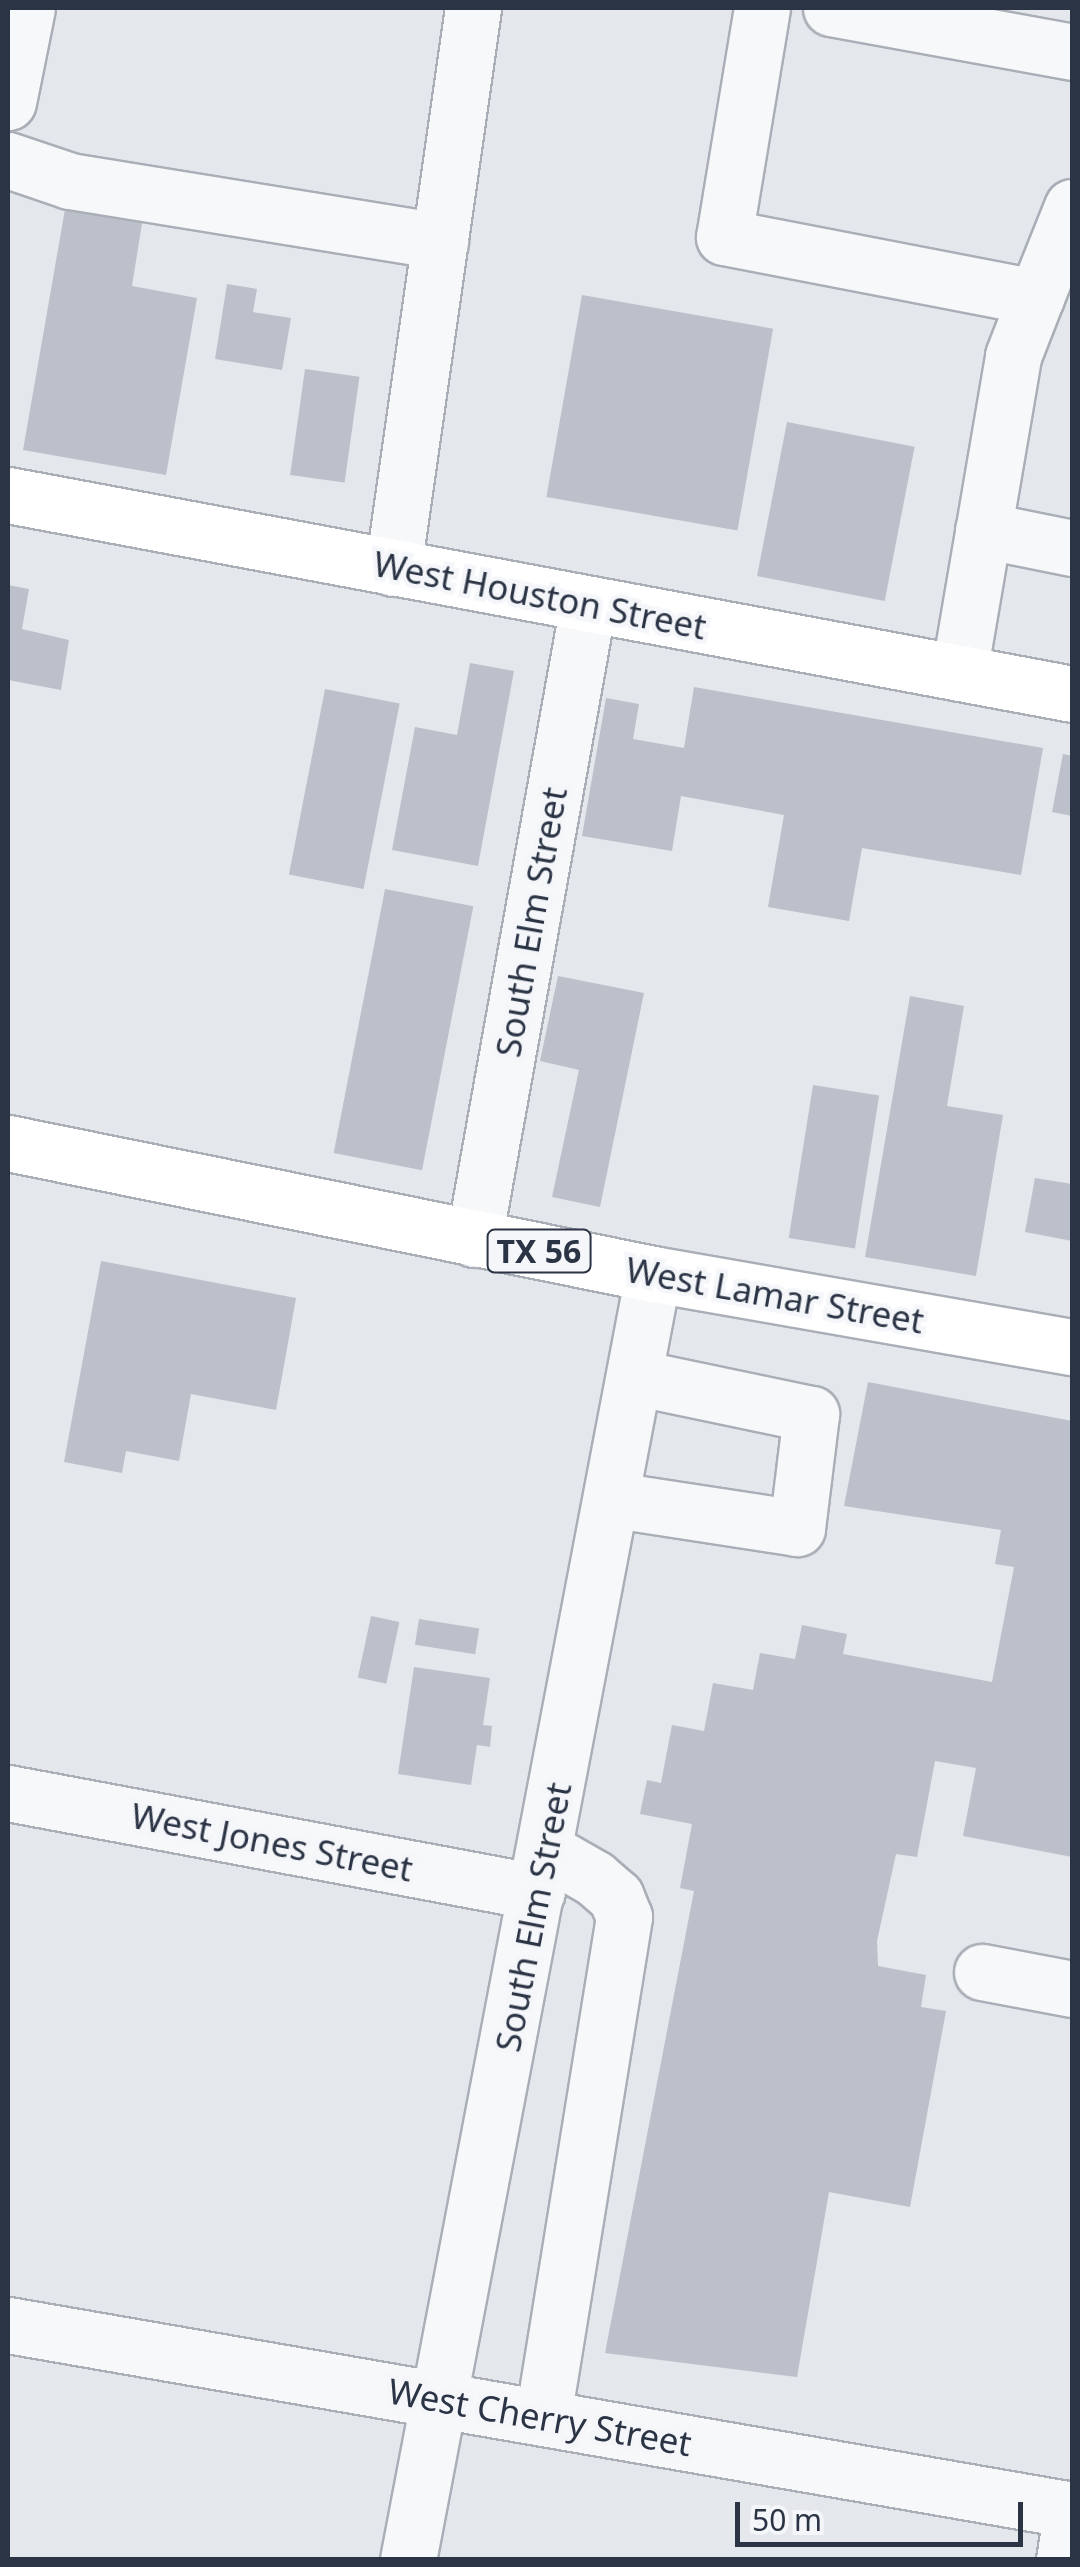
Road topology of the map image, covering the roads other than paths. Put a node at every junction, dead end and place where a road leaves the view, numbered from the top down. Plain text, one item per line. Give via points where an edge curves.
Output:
1 (27, 8) edge
2 (473, 8) edge
3 (762, 8) edge
4 (846, 9) edge
5 (1072, 52) edge
6 (8, 102) edge
7 (8, 160) edge
8 (1072, 207) edge
9 (440, 242) junction
10 (1036, 297) junction
11 (8, 495) edge
12 (984, 530) junction
13 (1072, 548) edge
14 (393, 568) junction
15 (588, 605) junction
16 (960, 673) junction
17 (1072, 694) edge
18 (8, 1143) edge
19 (474, 1238) junction
20 (654, 1274) junction
21 (1072, 1347) edge
22 (638, 1378) junction
23 (614, 1500) junction
24 (8, 1793) edge
25 (541, 1871) junction
26 (982, 1972) dead end
27 (1072, 1989) edge
28 (8, 2325) edge
29 (442, 2399) junction
30 (543, 2417) junction
31 (1072, 2510) edge
32 (408, 2560) edge
33 (1064, 2560) edge

1 - 6 street
2 - 9 street
3 - 10 street via 724,238
4 - 5 street
7 - 9 street via 70,181
8 - 10 street
9 - 14 street
10 - 12 street via 1012,356
11 - 14 main road, West Houston Street
12 - 13 street
12 - 16 street
14 - 15 main road, West Houston Street
15 - 16 main road, West Houston Street
15 - 19 street, South Elm Street
16 - 17 main road, West Houston Street
18 - 19 main road, West Lamar Street / TX 56
19 - 20 main road, West Lamar Street / TX 56
20 - 21 main road, West Lamar Street / TX 56
20 - 22 street, South Elm Street
22 - 23 street, South Elm Street
22 - 23 street via 811,1414 797,1528
23 - 25 street, South Elm Street
24 - 25 street, West Jones Street
25 - 29 street, South Elm Street
25 - 30 street, West Jones Street via 594,1878 616,1897 624,1917
26 - 27 street
28 - 29 street, West Cherry Street
29 - 30 street, West Cherry Street
29 - 32 street, South Elm Street
30 - 31 street, West Cherry Street
31 - 33 street

